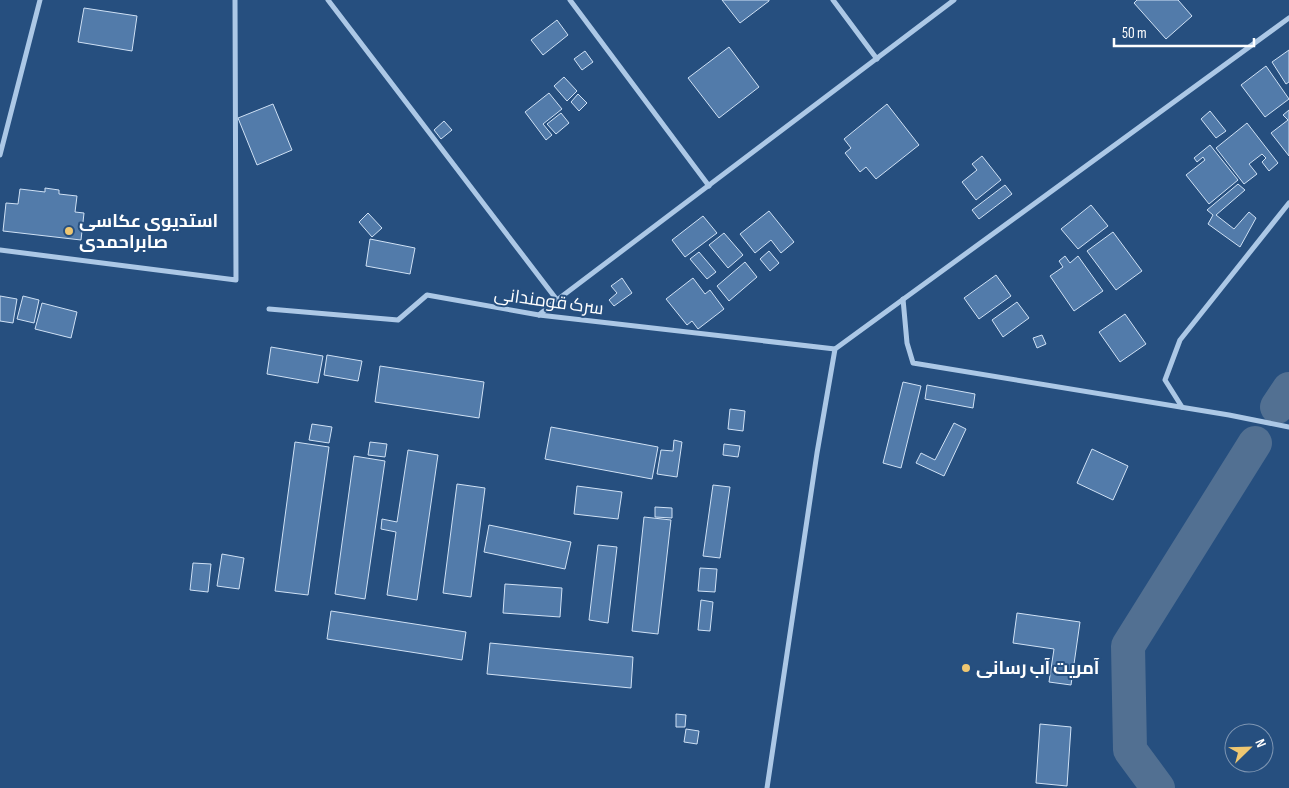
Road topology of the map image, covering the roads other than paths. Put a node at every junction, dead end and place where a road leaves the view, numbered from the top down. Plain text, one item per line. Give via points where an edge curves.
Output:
1 (40, 0) edge
2 (235, 0) edge
3 (328, 0) edge
4 (570, 0) edge
5 (833, 0) edge
6 (954, 0) edge
7 (1289, 18) edge
8 (877, 59) junction
9 (0, 155) edge
10 (709, 186) junction
11 (1289, 203) edge
12 (0, 250) edge
13 (903, 299) junction
14 (557, 300) junction
15 (269, 309) dead end
16 (539, 315) junction
17 (835, 349) junction
18 (1182, 407) junction
19 (1289, 427) edge
20 (767, 788) edge

1 - 9 street
2 - 12 street via 236,280
3 - 14 street
4 - 10 street
5 - 8 street
6 - 8 street
7 - 13 street
8 - 10 street
10 - 14 street
11 - 18 street via 1180,340 1164,380
13 - 17 street
13 - 18 street via 907,343 913,363
14 - 16 street
15 - 16 street, سرک قومندانی via 398,320 427,295
16 - 17 street, سرک قومندانی
17 - 20 street
18 - 19 street

